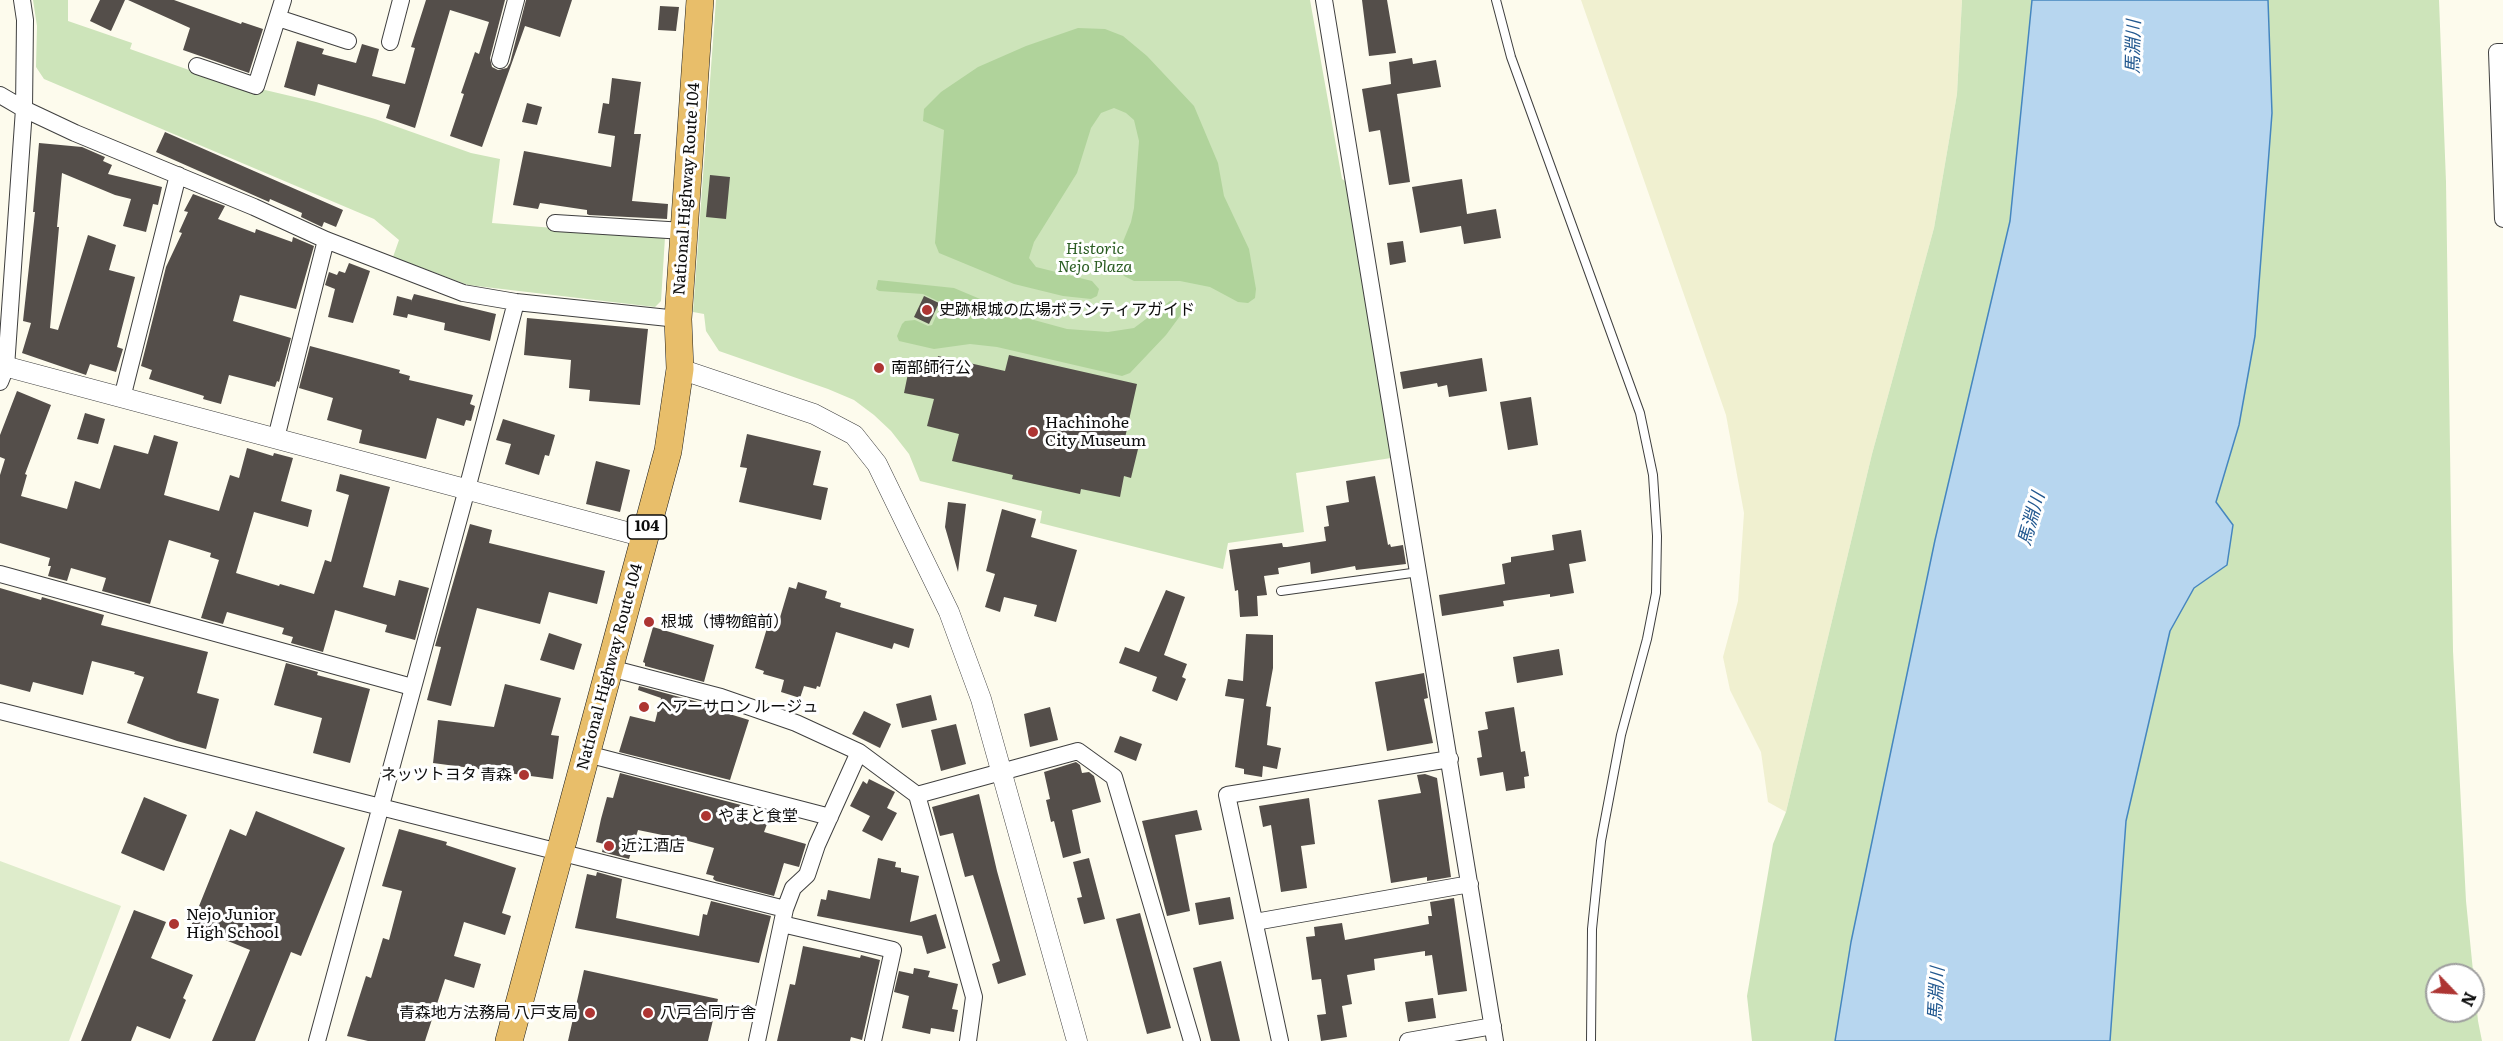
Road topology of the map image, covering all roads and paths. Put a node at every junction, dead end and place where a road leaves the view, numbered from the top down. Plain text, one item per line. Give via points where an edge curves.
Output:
1 (22, 0) edge
2 (283, 0) edge
3 (401, 0) edge
4 (516, 0) edge
5 (700, 0) edge
6 (1324, 0) edge
7 (1496, 0) edge
8 (278, 18) junction
9 (348, 41) dead end
10 (390, 42) dead end
11 (2503, 52) edge
12 (500, 60) dead end
13 (197, 66) dead end
14 (0, 94) edge
15 (24, 109) junction
16 (178, 175) junction
17 (2503, 219) edge
18 (555, 223) dead end
19 (684, 231) junction
20 (326, 240) junction
21 (516, 302) junction
22 (678, 319) junction
23 (680, 369) junction
24 (2, 371) edge
25 (122, 398) junction
26 (276, 438) junction
27 (467, 489) junction
28 (645, 537) junction
29 (1419, 572) junction
30 (0, 574) edge
31 (1281, 591) dead end
32 (610, 668) junction
33 (412, 687) junction
34 (0, 711) edge
35 (859, 752) junction
36 (587, 754) junction
37 (1450, 759) junction
38 (1003, 772) junction
39 (917, 795) junction
40 (379, 808) junction
41 (830, 817) junction
42 (561, 852) junction
43 (1470, 884) junction
44 (783, 917) junction
45 (1255, 922) junction
46 (1494, 1033) edge
47 (317, 1041) edge
48 (509, 1041) edge
49 (757, 1041) edge
50 (873, 1041) edge
51 (968, 1041) edge
52 (1077, 1041) edge
53 (1192, 1041) edge
54 (1280, 1041) edge
55 (1408, 1041) edge
56 (1591, 1041) edge

1 - 15 street
2 - 8 street
3 - 10 street
4 - 12 street
5 - 19 highway, National Highway Route 104 / 104
6 - 29 street
7 - 56 lane via 1511,57 1640,413 1653,475 1656,592 1621,735 1601,841 1593,929
8 - 9 street
8 - 13 street via 256,86
11 - 17 street via 2497,52
14 - 15 street
15 - 16 street
15 - 24 street
16 - 20 street
16 - 25 street
18 - 19 street
19 - 22 highway, National Highway Route 104 / 104
20 - 21 street via 463,293
20 - 26 street
21 - 22 street
21 - 27 street
22 - 23 highway, National Highway Route 104 / 104
23 - 28 highway, National Highway Route 104 / 104 via 668,451
23 - 38 street via 814,414 854,435 877,464 949,612
24 - 25 street
25 - 26 street
26 - 27 street
27 - 28 street
27 - 33 street
28 - 32 highway, National Highway Route 104 / 104
29 - 31 lane
29 - 37 street
30 - 33 street
32 - 35 street via 753,708
32 - 36 highway, National Highway Route 104 / 104
33 - 40 street
34 - 40 street
35 - 39 street
35 - 41 street
36 - 41 street
36 - 42 highway, National Highway Route 104 / 104
37 - 43 street
37 - 45 street via 1227,795
38 - 39 street
38 - 52 street
38 - 53 street via 1078,751 1114,777
39 - 51 street via 974,997
40 - 42 street
40 - 47 street
41 - 44 street via 807,875 793,888
42 - 44 street
42 - 48 highway, National Highway Route 104 / 104
43 - 45 street
43 - 46 street
44 - 49 street
44 - 50 street via 894,950
45 - 54 street
46 - 55 street

